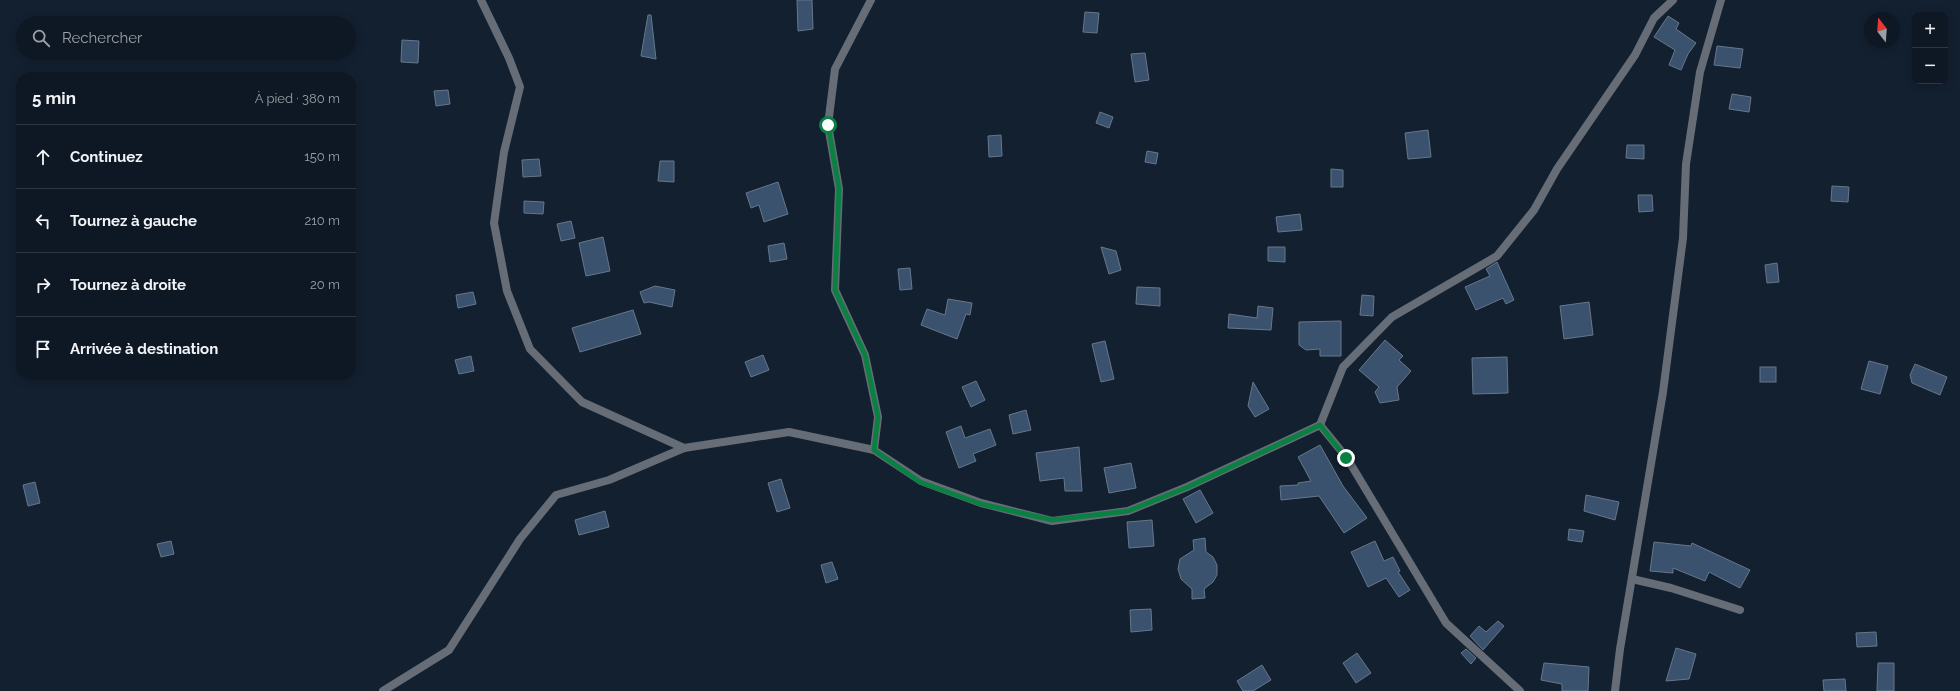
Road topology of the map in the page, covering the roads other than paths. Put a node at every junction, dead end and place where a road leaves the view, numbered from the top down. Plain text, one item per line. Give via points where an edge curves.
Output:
1 (481, 0) edge
2 (870, 0) edge
3 (1673, 0) edge
4 (1721, 0) edge
5 (1320, 425) junction
6 (684, 448) junction
7 (874, 450) junction
8 (1632, 579) junction
9 (1740, 610) dead end
10 (383, 691) edge
11 (1520, 691) edge
12 (1615, 691) edge

1 - 6 street via 520,87 504,152 494,223 507,291 530,349 582,402
2 - 7 street via 835,69 828,125 839,189 835,290 865,355 878,417
3 - 5 street via 1654,18 1635,55 1557,169 1534,210 1497,256 1392,317 1343,367
4 - 8 street via 1700,72 1687,157 1683,238 1664,392
5 - 7 street via 1188,487 1128,511 1052,520 981,504 920,482
5 - 11 street via 1346,458 1446,624
6 - 7 street via 789,432
6 - 10 street via 610,480 556,495 520,539 449,650
8 - 9 street via 1678,590
8 - 12 street

